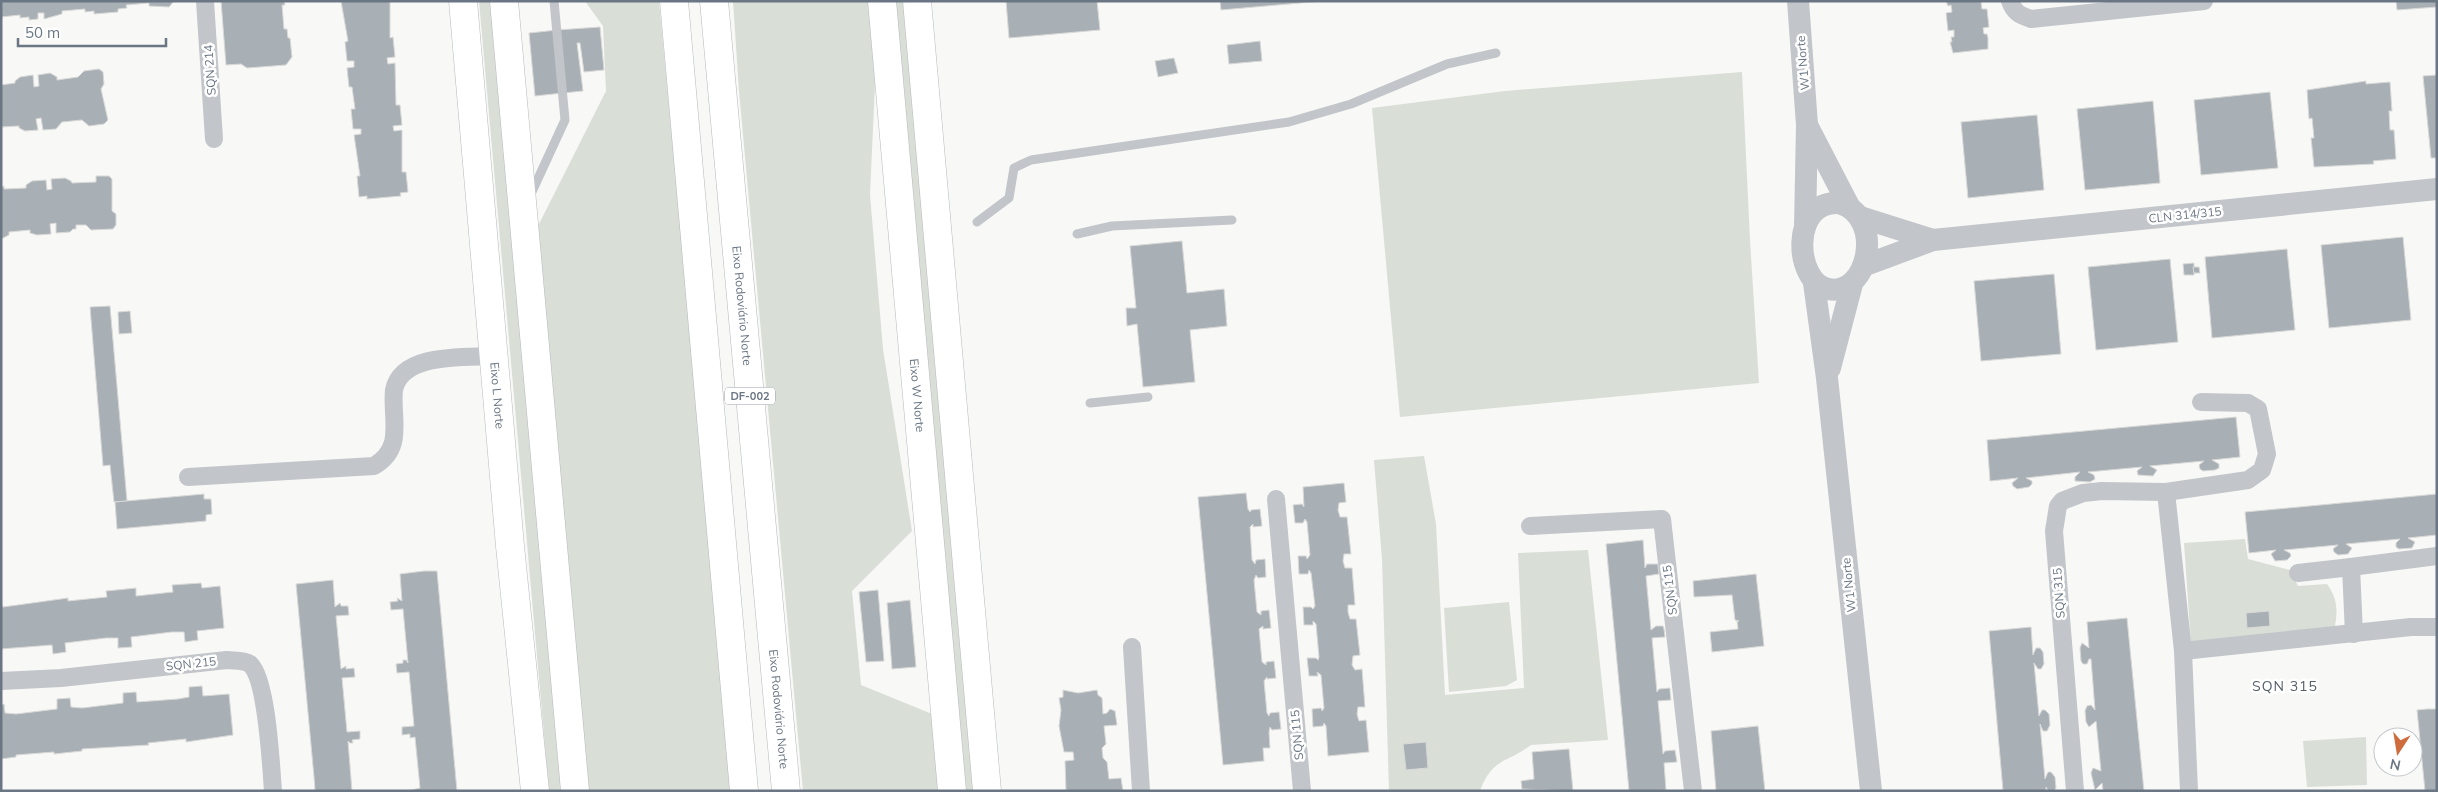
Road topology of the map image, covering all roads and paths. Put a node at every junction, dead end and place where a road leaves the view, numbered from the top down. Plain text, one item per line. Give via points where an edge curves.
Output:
1 (205, 1) edge
2 (463, 1) edge
3 (504, 1) edge
4 (554, 1) edge
5 (674, 1) edge
6 (714, 1) edge
7 (882, 1) edge
8 (917, 1) edge
9 (1798, 1) edge
10 (2010, 1) edge
11 (2204, 1) edge
12 (2059, 8) edge
13 (1496, 53) dead end
14 (1807, 125) junction
15 (214, 139) dead end
16 (2437, 189) edge
17 (523, 212) junction
18 (1855, 212) junction
19 (1232, 220) dead end
20 (977, 222) dead end
21 (1804, 226) junction
22 (1077, 234) dead end
23 (1933, 240) junction
24 (1858, 275) junction
25 (1814, 283) junction
26 (496, 356) junction
27 (1827, 378) junction
28 (1148, 397) dead end
29 (2201, 402) dead end
30 (1090, 403) dead end
31 (188, 477) dead end
32 (2166, 492) junction
33 (1276, 499) dead end
34 (1530, 526) dead end
35 (2437, 556) edge
36 (2351, 567) junction
37 (2298, 572) dead end
38 (2437, 627) edge
39 (2354, 634) junction
40 (1132, 647) dead end
41 (2183, 651) junction
42 (1, 681) edge
43 (273, 791) edge
44 (535, 791) edge
45 (574, 791) edge
46 (744, 791) edge
47 (786, 791) edge
48 (952, 791) edge
49 (987, 791) edge
50 (1141, 791) edge
51 (1302, 791) edge
52 (1693, 791) edge
53 (1871, 791) edge
54 (2075, 791) edge
55 (2189, 791) edge

1 - 15 street, SQN 214
2 - 26 main road, Eixo L Norte
3 - 17 main road
4 - 17 lane via 565,120
5 - 46 main road, DF-002
6 - 47 main road, Eixo Rodoviário Norte / DF-002
7 - 48 main road, Eixo W Norte
8 - 49 main road
9 - 14 street, W1 Norte
10 - 12 street via 2013,10 2031,19
11 - 12 street
13 - 20 lane via 1447,64 1351,104 1289,122 1032,160 1014,168 1009,198
14 - 18 street, W1 Norte
14 - 21 street, W1 Norte
16 - 23 street, CLN 314/315
17 - 45 main road
18 - 21 street via 1839,203 1822,204 1813,211
18 - 23 street, CLN 314/315
18 - 24 street via 1866,229 1868,242
19 - 22 lane via 1112,226
21 - 25 street via 1803,250
23 - 24 street, CLN 314/315
24 - 25 street via 1844,288 1829,290
24 - 27 street, W1 Norte
25 - 27 street, W1 Norte
26 - 31 street via 430,361 406,369 394,390 393,444 383,461 374,466
26 - 44 main road, Eixo L Norte via 510,546
27 - 53 street, W1 Norte
28 - 30 lane
29 - 32 street, SQN 315 via 2248,403 2258,409 2267,454 2262,470 2248,480
32 - 41 street
32 - 54 street, SQN 315 via 2102,490 2070,497 2058,506 2054,531
33 - 51 street, SQN 115
34 - 52 street, SQN 115 via 1662,519
35 - 36 street
36 - 37 street
36 - 39 street
38 - 39 street
39 - 41 street
40 - 50 street
41 - 55 street
42 - 43 street, SQN 215 via 243,661 250,664 257,675 263,695

